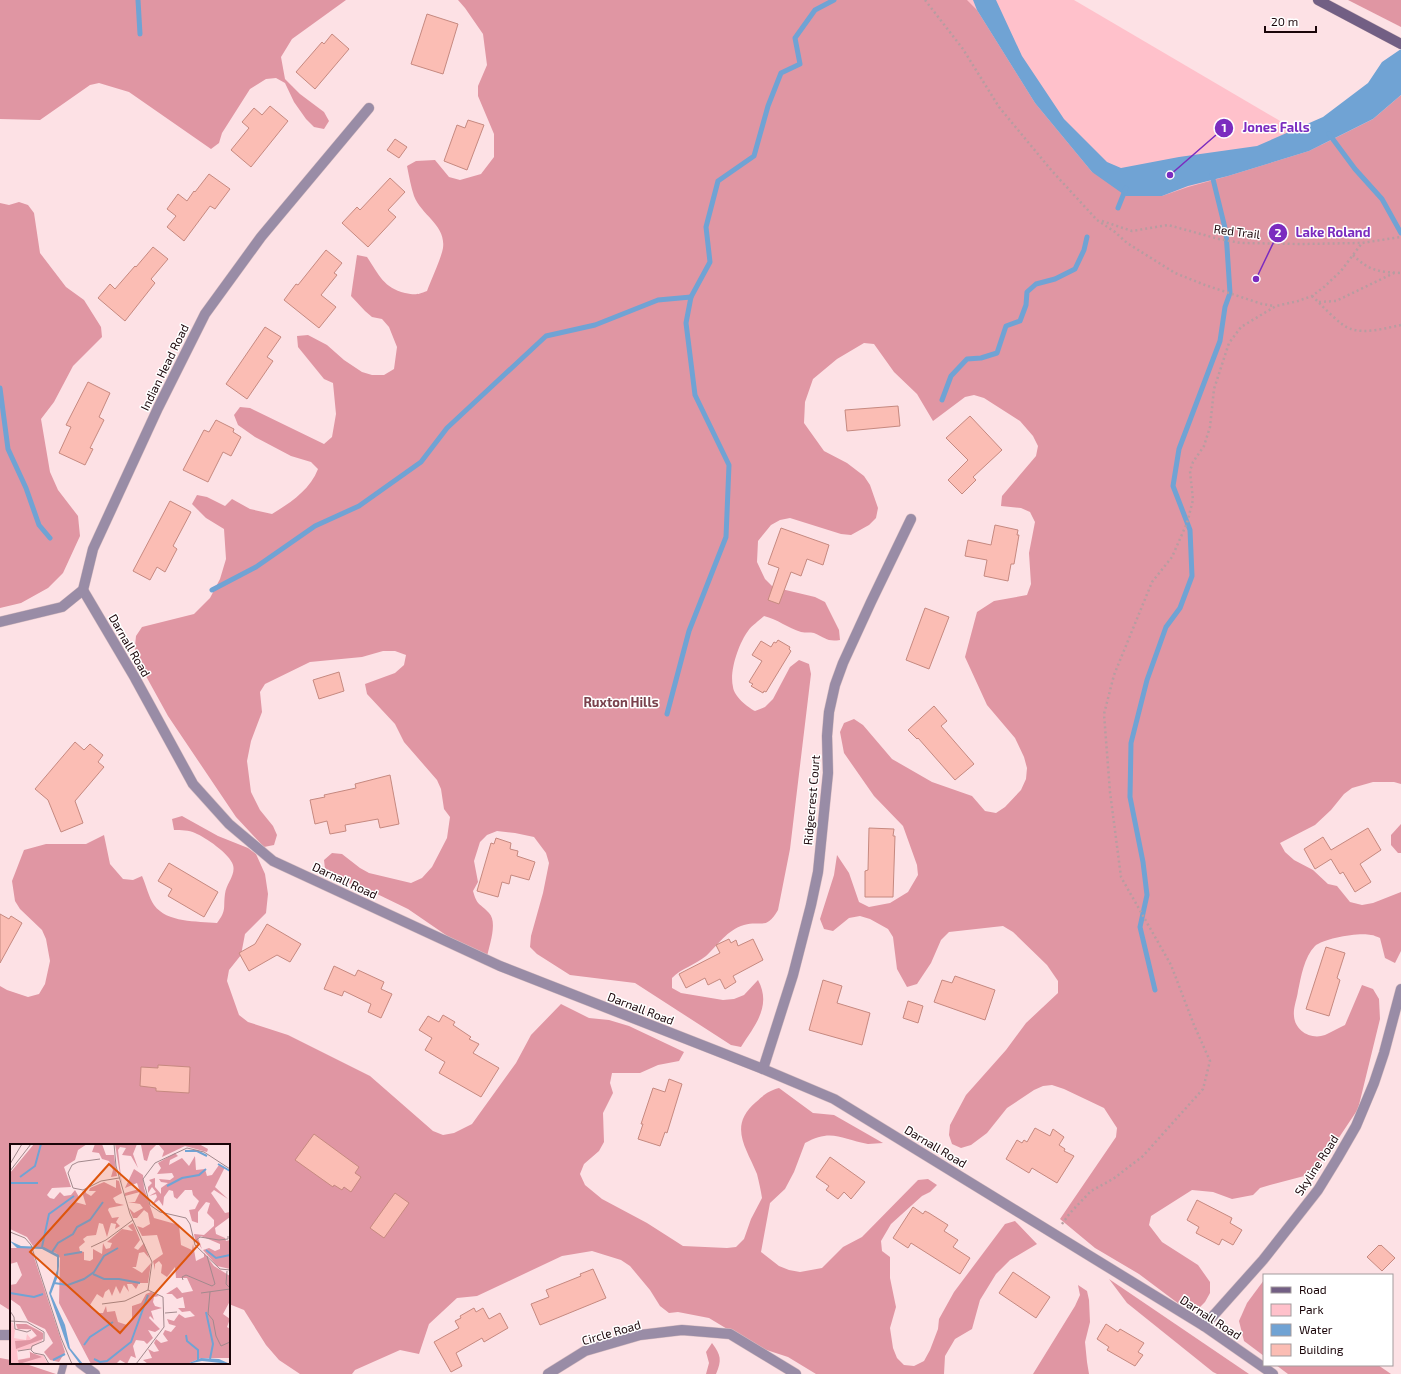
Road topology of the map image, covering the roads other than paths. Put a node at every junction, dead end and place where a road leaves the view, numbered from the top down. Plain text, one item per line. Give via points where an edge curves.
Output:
1 (1318, 0) edge
2 (1397, 42) edge
3 (369, 108) dead end
4 (911, 519) dead end
5 (83, 590) junction
6 (0, 622) edge
7 (1401, 989) edge
8 (763, 1069) junction
9 (1204, 1326) junction
10 (10, 1334) edge
11 (0, 1336) edge
12 (64, 1364) edge
13 (81, 1364) edge
14 (61, 1374) edge
15 (95, 1374) edge
16 (548, 1374) edge
17 (796, 1374) edge
18 (1273, 1374) edge

1 - 2 main road
3 - 5 street, Indian Head Road via 261,237 205,314 93,549
4 - 8 street, Ridgecrest Court via 835,685 829,712 828,773 813,899 793,975
5 - 6 street via 62,607
5 - 8 street, Darnall Road via 193,784 229,824 273,861 500,966
7 - 9 street, Skyline Road via 1384,1053 1356,1126 1318,1190 1263,1260
8 - 9 street, Darnall Road via 834,1100
9 - 18 street, Darnall Road
10 - 11 street
12 - 14 lane
13 - 15 street
16 - 17 street, Circle Road via 585,1351 640,1335 682,1330 730,1334

